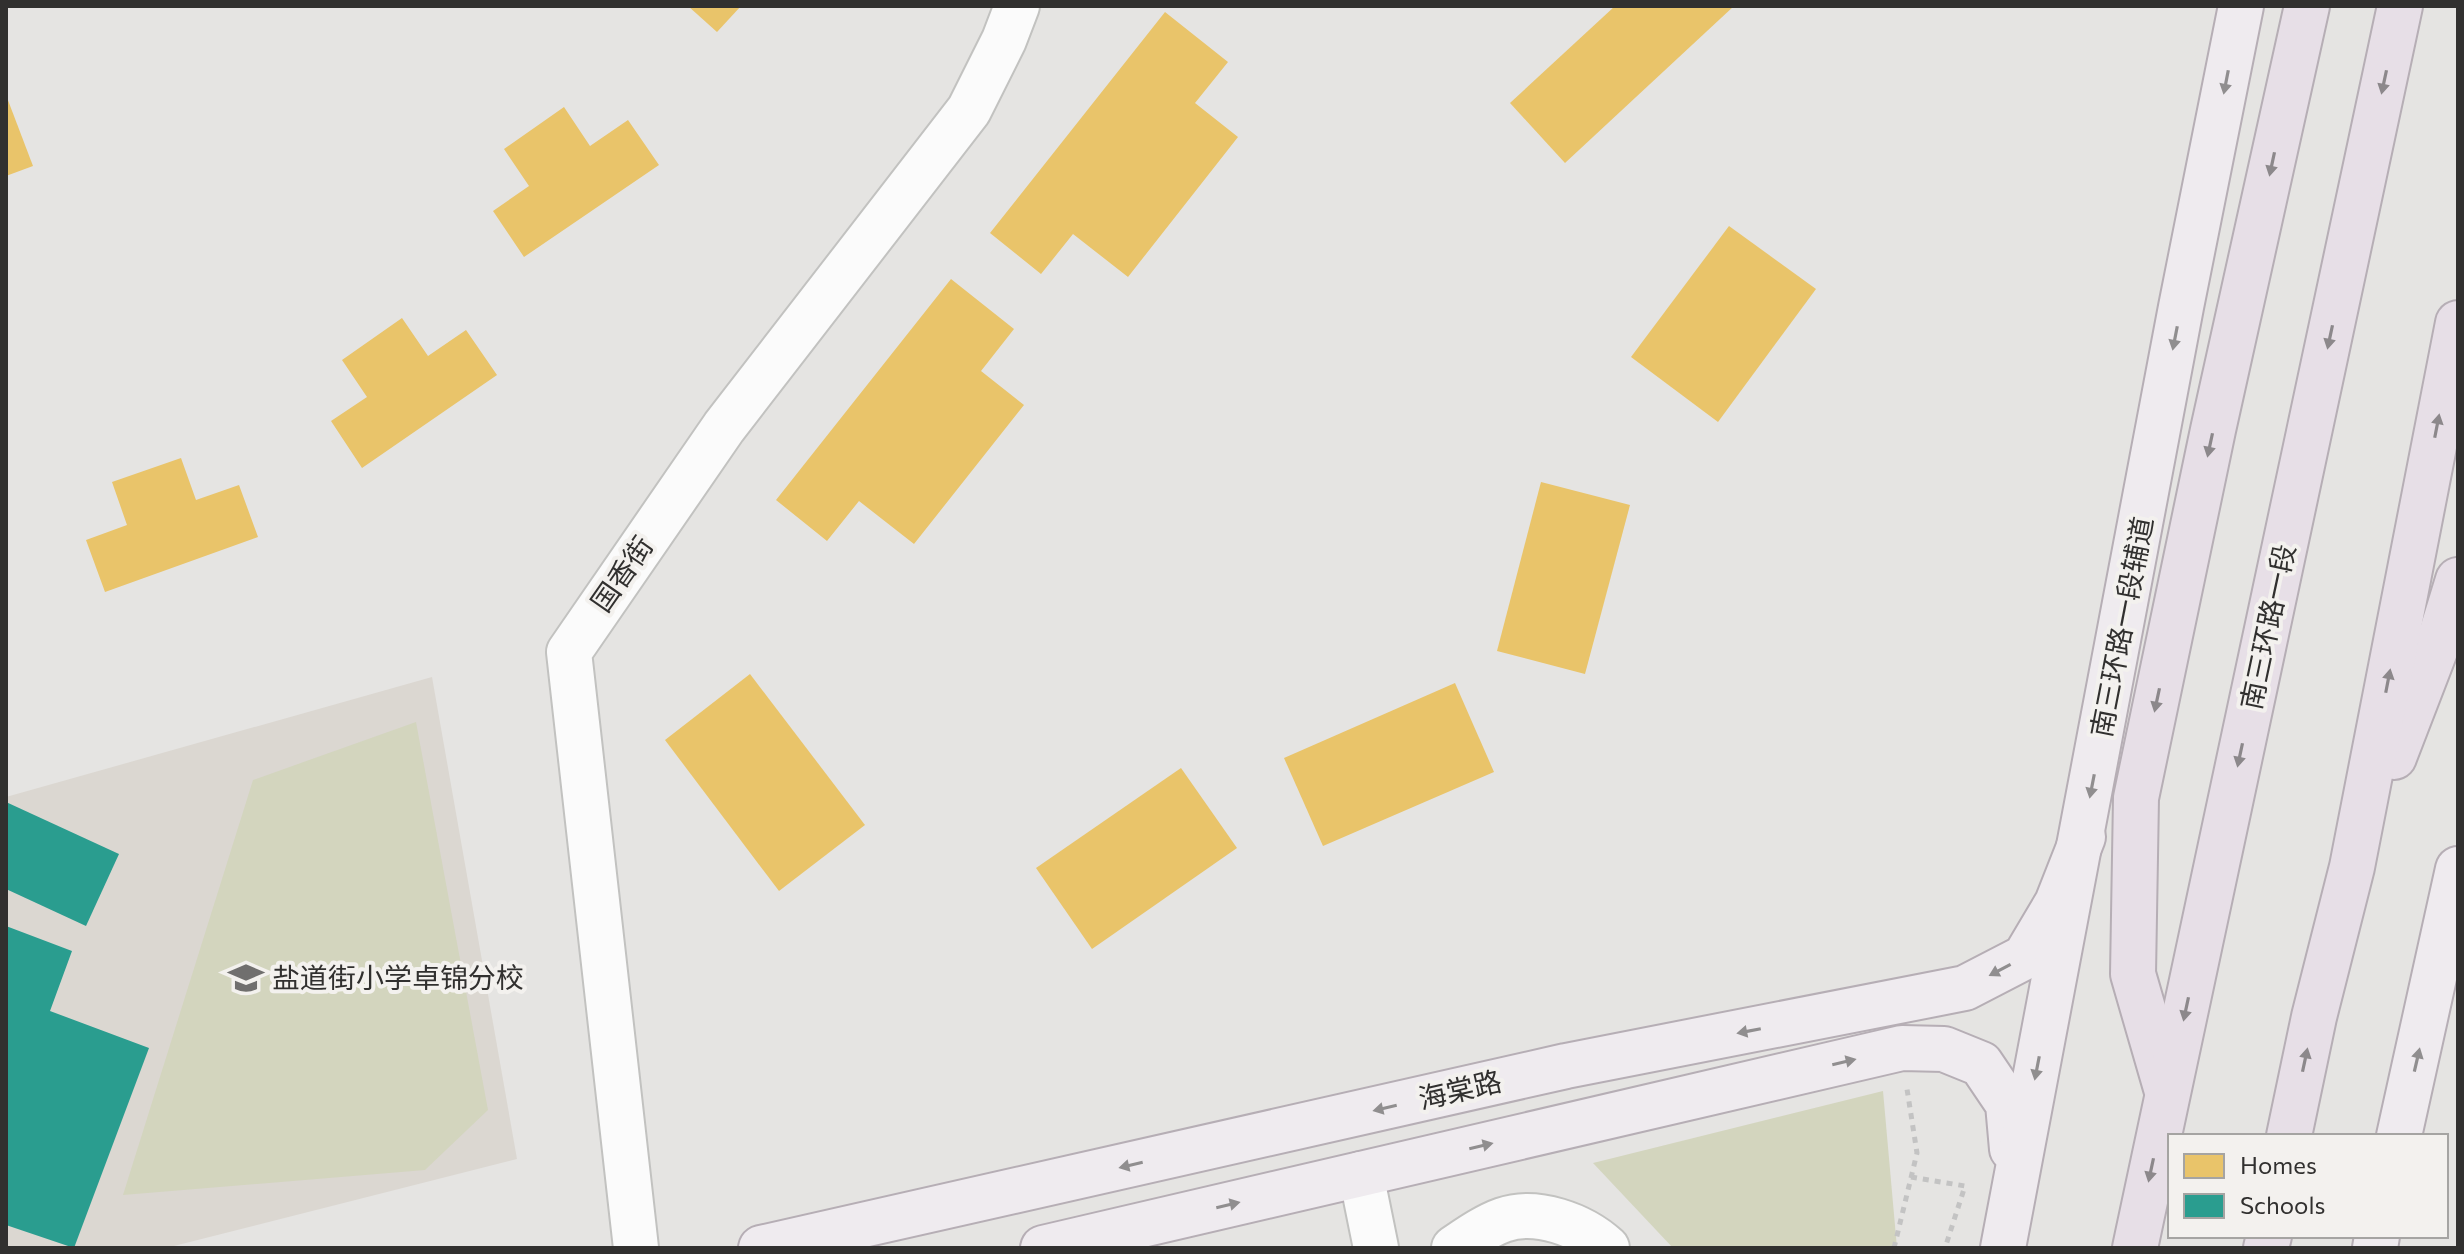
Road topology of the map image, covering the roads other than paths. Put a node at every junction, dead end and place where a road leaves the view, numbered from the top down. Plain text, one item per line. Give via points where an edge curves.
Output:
1 (1017, 6) edge
2 (2241, 6) edge
3 (2307, 6) edge
4 (2400, 6) edge
5 (2458, 323) edge
6 (2458, 580) edge
7 (2083, 837) junction
8 (2352, 867) junction
9 (2458, 869) edge
10 (2168, 1094) junction
11 (2289, 1134) edge
12 (2399, 1134) edge
13 (1361, 1174) junction
14 (2014, 1181) junction
15 (636, 1248) edge
16 (761, 1248) edge
17 (1043, 1248) edge
18 (1376, 1248) edge
19 (1454, 1248) edge
20 (1607, 1248) edge
21 (2003, 1248) edge
22 (2135, 1248) edge

1 - 15 street, 国香街 via 969,110 724,427 569,652
2 -> 7 main road, 南三环路一段辅道
3 -> 10 highway via 2136,798 2133,974
4 -> 10 highway, 南三环路一段
8 -> 5 highway
6 - 8 highway
7 -> 14 main road, 南三环路一段辅道
7 -> 16 main road, 海棠路 via 2057,903 2025,957 1965,988 1566,1066
11 -> 8 highway
12 -> 9 main road
10 -> 22 highway, 南三环路一段
13 -> 14 main road via 1902,1048 1944,1049 1981,1064 2008,1104
17 -> 13 main road
13 - 18 street
14 - 21 main road, 南三环路一段辅道
19 - 20 street via 1504,1219 1535,1216 1567,1223

